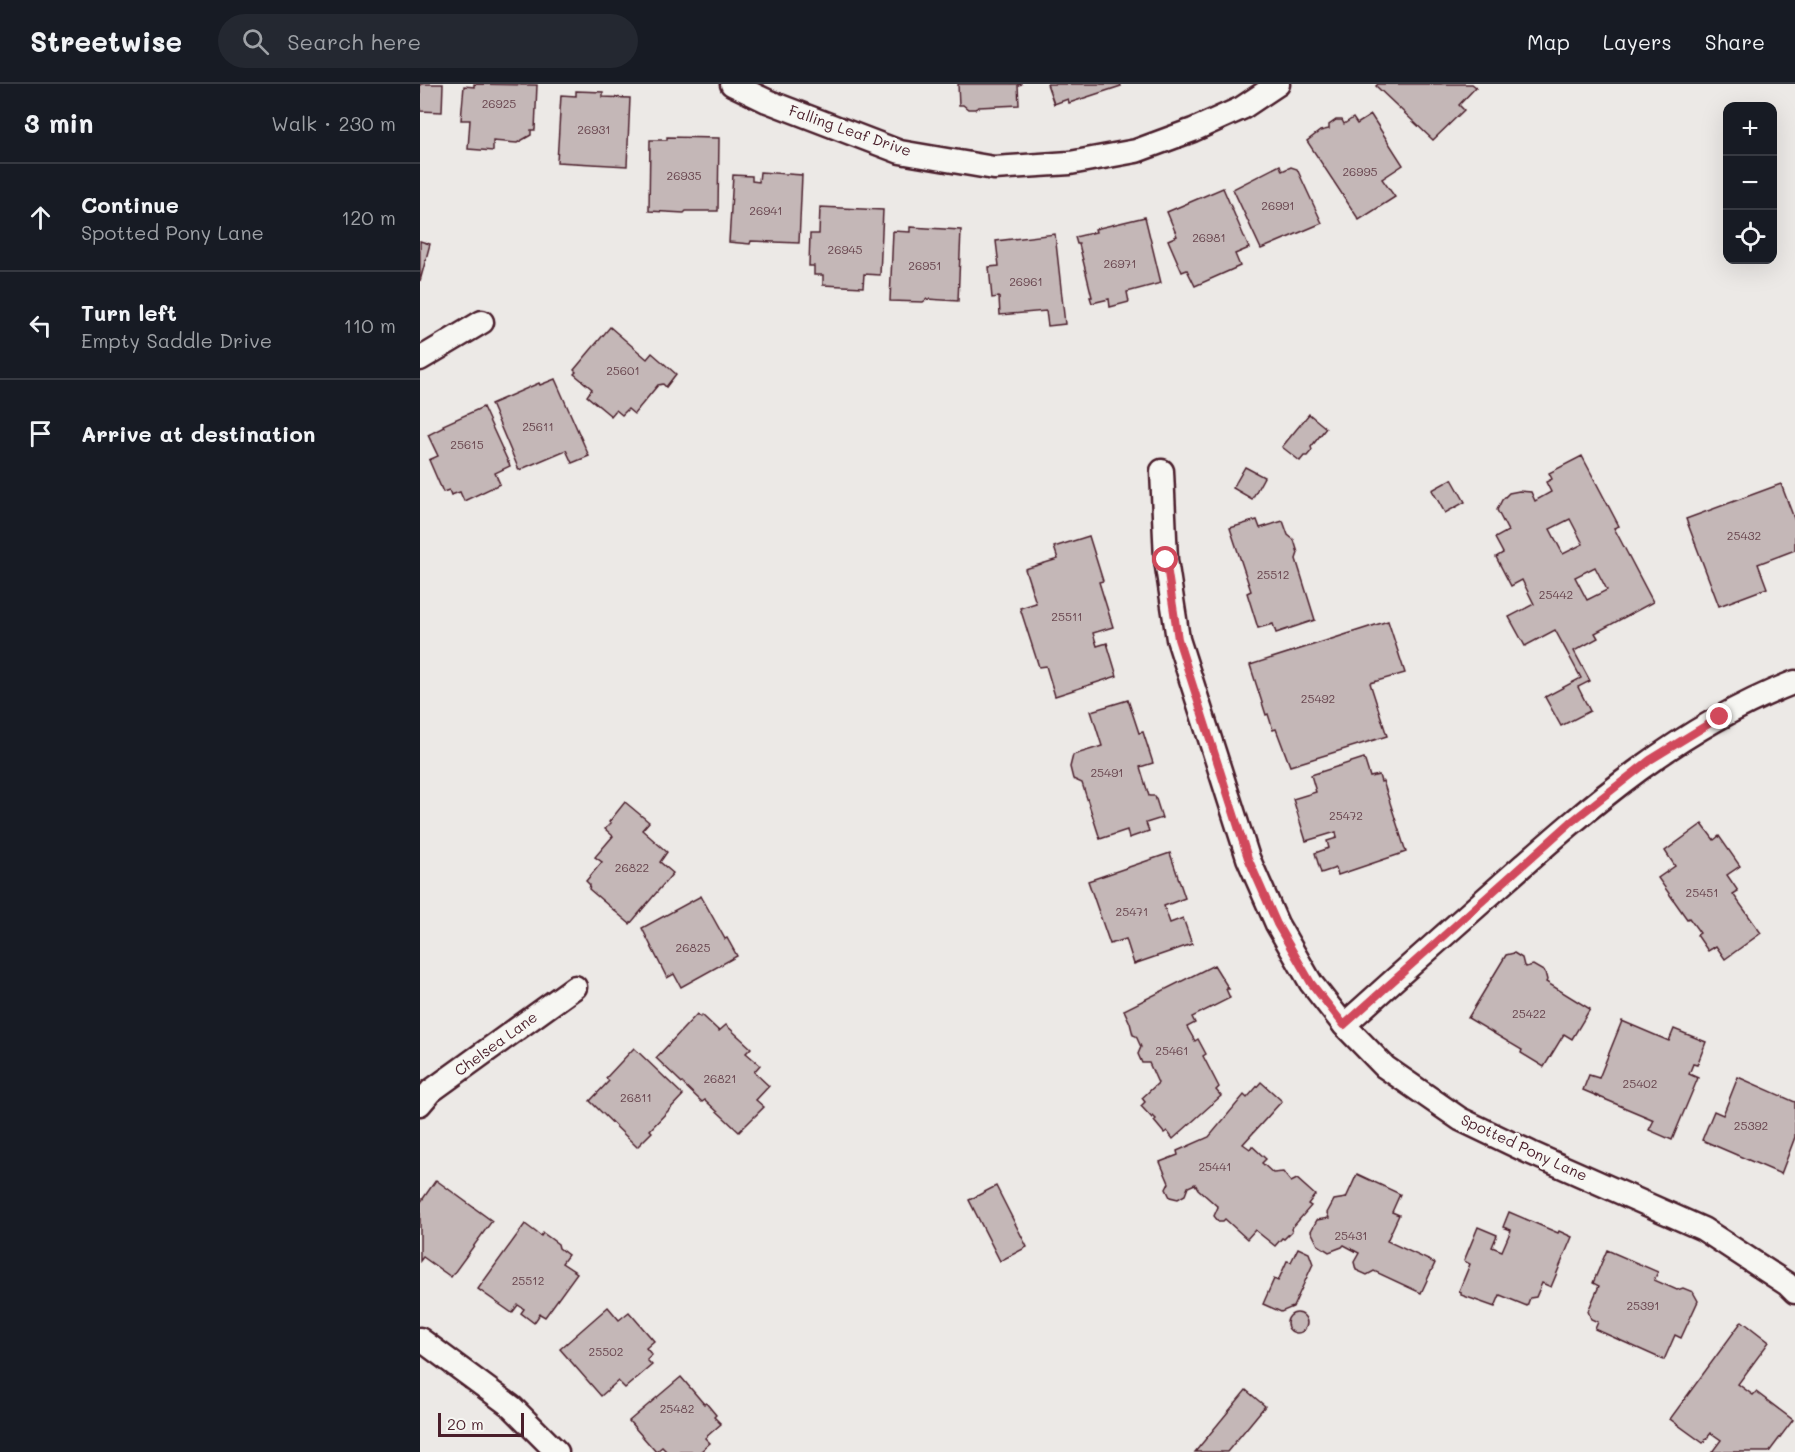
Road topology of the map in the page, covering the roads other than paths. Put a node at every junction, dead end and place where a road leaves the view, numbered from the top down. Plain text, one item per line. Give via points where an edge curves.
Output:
1 (732, 84) edge
2 (1278, 84) edge
3 (482, 322) dead end
4 (420, 359) edge
5 (1162, 471) dead end
6 (1795, 682) edge
7 (575, 987) dead end
8 (1344, 1025) junction
9 (420, 1104) edge
10 (1795, 1292) edge
11 (420, 1339) edge
12 (557, 1452) edge

1 - 2 street, Falling Leaf Drive via 900,152 994,168 1070,163 1136,151 1242,108
3 - 4 street
5 - 8 street, Spotted Pony Lane via 1166,560 1178,639 1248,858 1277,924 1311,983
6 - 8 street via 1720,717 1650,760 1571,822
7 - 9 street, Chelsea Lane via 431,1091
8 - 10 street, Spotted Pony Lane via 1385,1067 1460,1119 1703,1229
11 - 12 street via 512,1407

